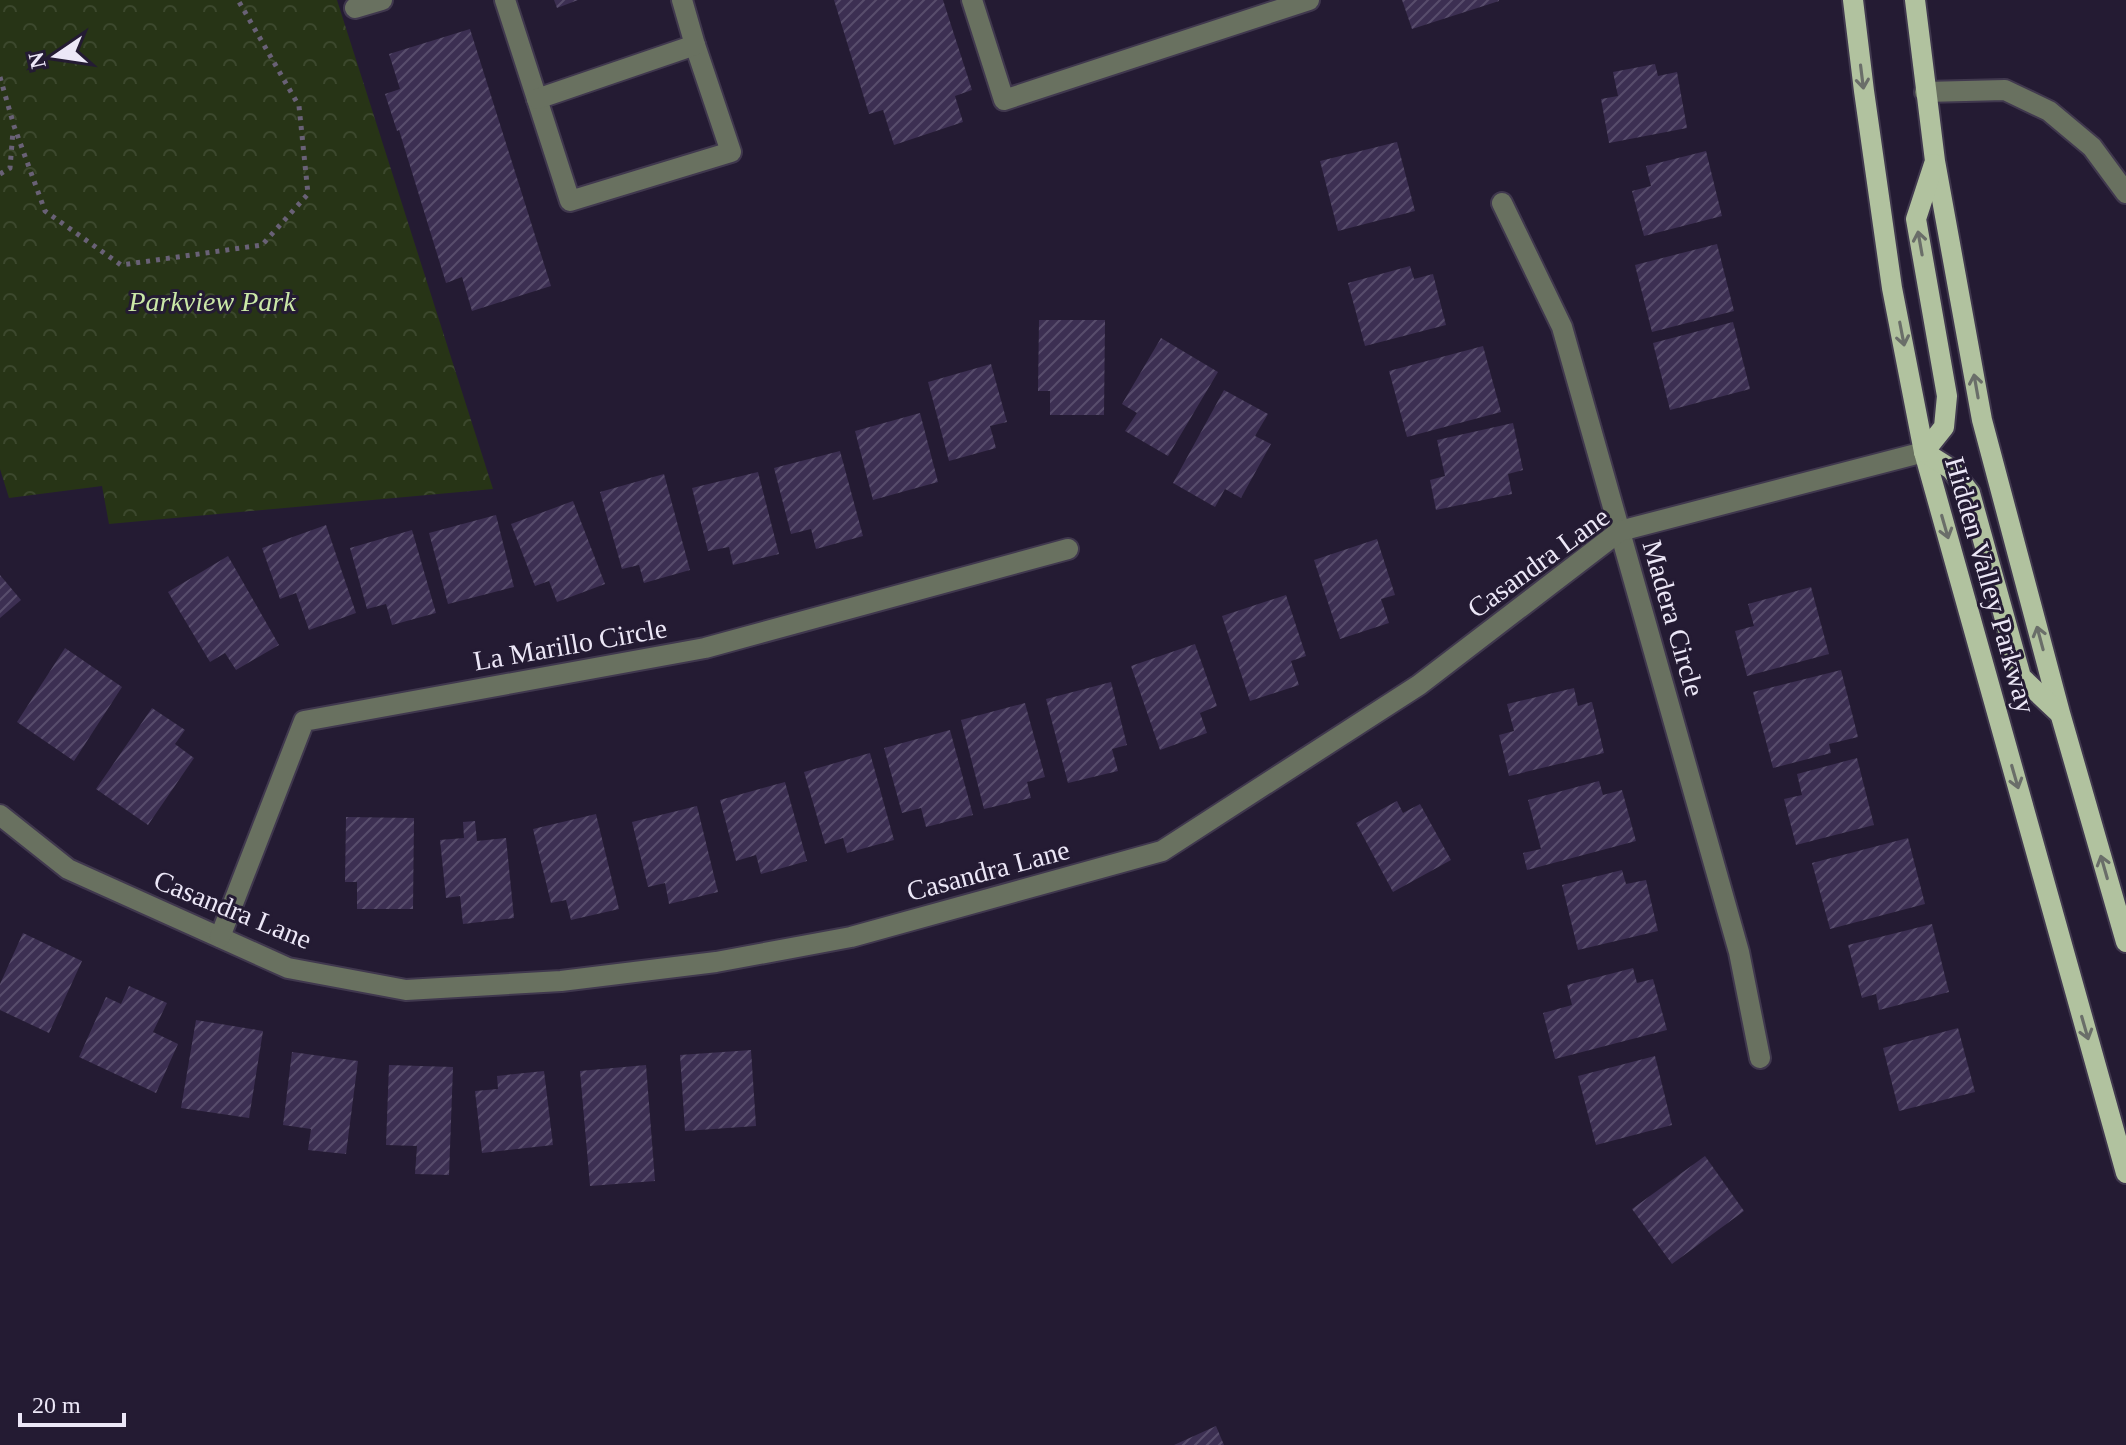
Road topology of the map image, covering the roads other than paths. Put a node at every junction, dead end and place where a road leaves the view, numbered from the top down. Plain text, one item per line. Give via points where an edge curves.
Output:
1 (382, 0) edge
2 (505, 0) edge
3 (682, 0) edge
4 (972, 0) edge
5 (1309, 0) edge
6 (1853, 0) edge
7 (1915, 0) edge
8 (355, 8) dead end
9 (695, 45) junction
10 (1925, 92) junction
11 (537, 99) junction
12 (1935, 161) junction
13 (2126, 193) edge
14 (1502, 203) dead end
15 (1924, 452) junction
16 (1620, 531) junction
17 (1068, 549) dead end
18 (2060, 713) junction
19 (0, 815) edge
20 (220, 937) junction
21 (2126, 942) edge
22 (1760, 1058) dead end
23 (2126, 1173) edge

1 - 8 street
2 - 11 street
3 - 9 street
4 - 5 street via 1004,100
6 -> 15 main road, Hidden Valley Parkway via 1892,288
7 - 10 main road, Hidden Valley Parkway
9 - 11 street
9 - 11 street via 731,152 570,201
10 - 12 main road, Hidden Valley Parkway
10 - 13 street via 2005,90 2049,111 2092,147
15 -> 12 main road via 1944,427 1947,396 1916,219
18 -> 12 main road, Hidden Valley Parkway via 1982,420
14 - 16 street, Madera Circle via 1562,327
15 - 16 street, Casandra Lane
15 - 18 main road via 1951,469 1970,493 2021,677
15 -> 23 main road, Hidden Valley Parkway
16 - 20 street, Casandra Lane via 1419,685 1162,851 851,937 716,962 561,981 406,990 288,968
16 - 22 street, Madera Circle via 1739,952
17 - 20 street, La Marillo Circle via 705,648 304,721
21 -> 18 main road, Hidden Valley Parkway
19 - 20 street, Casandra Lane via 68,869

